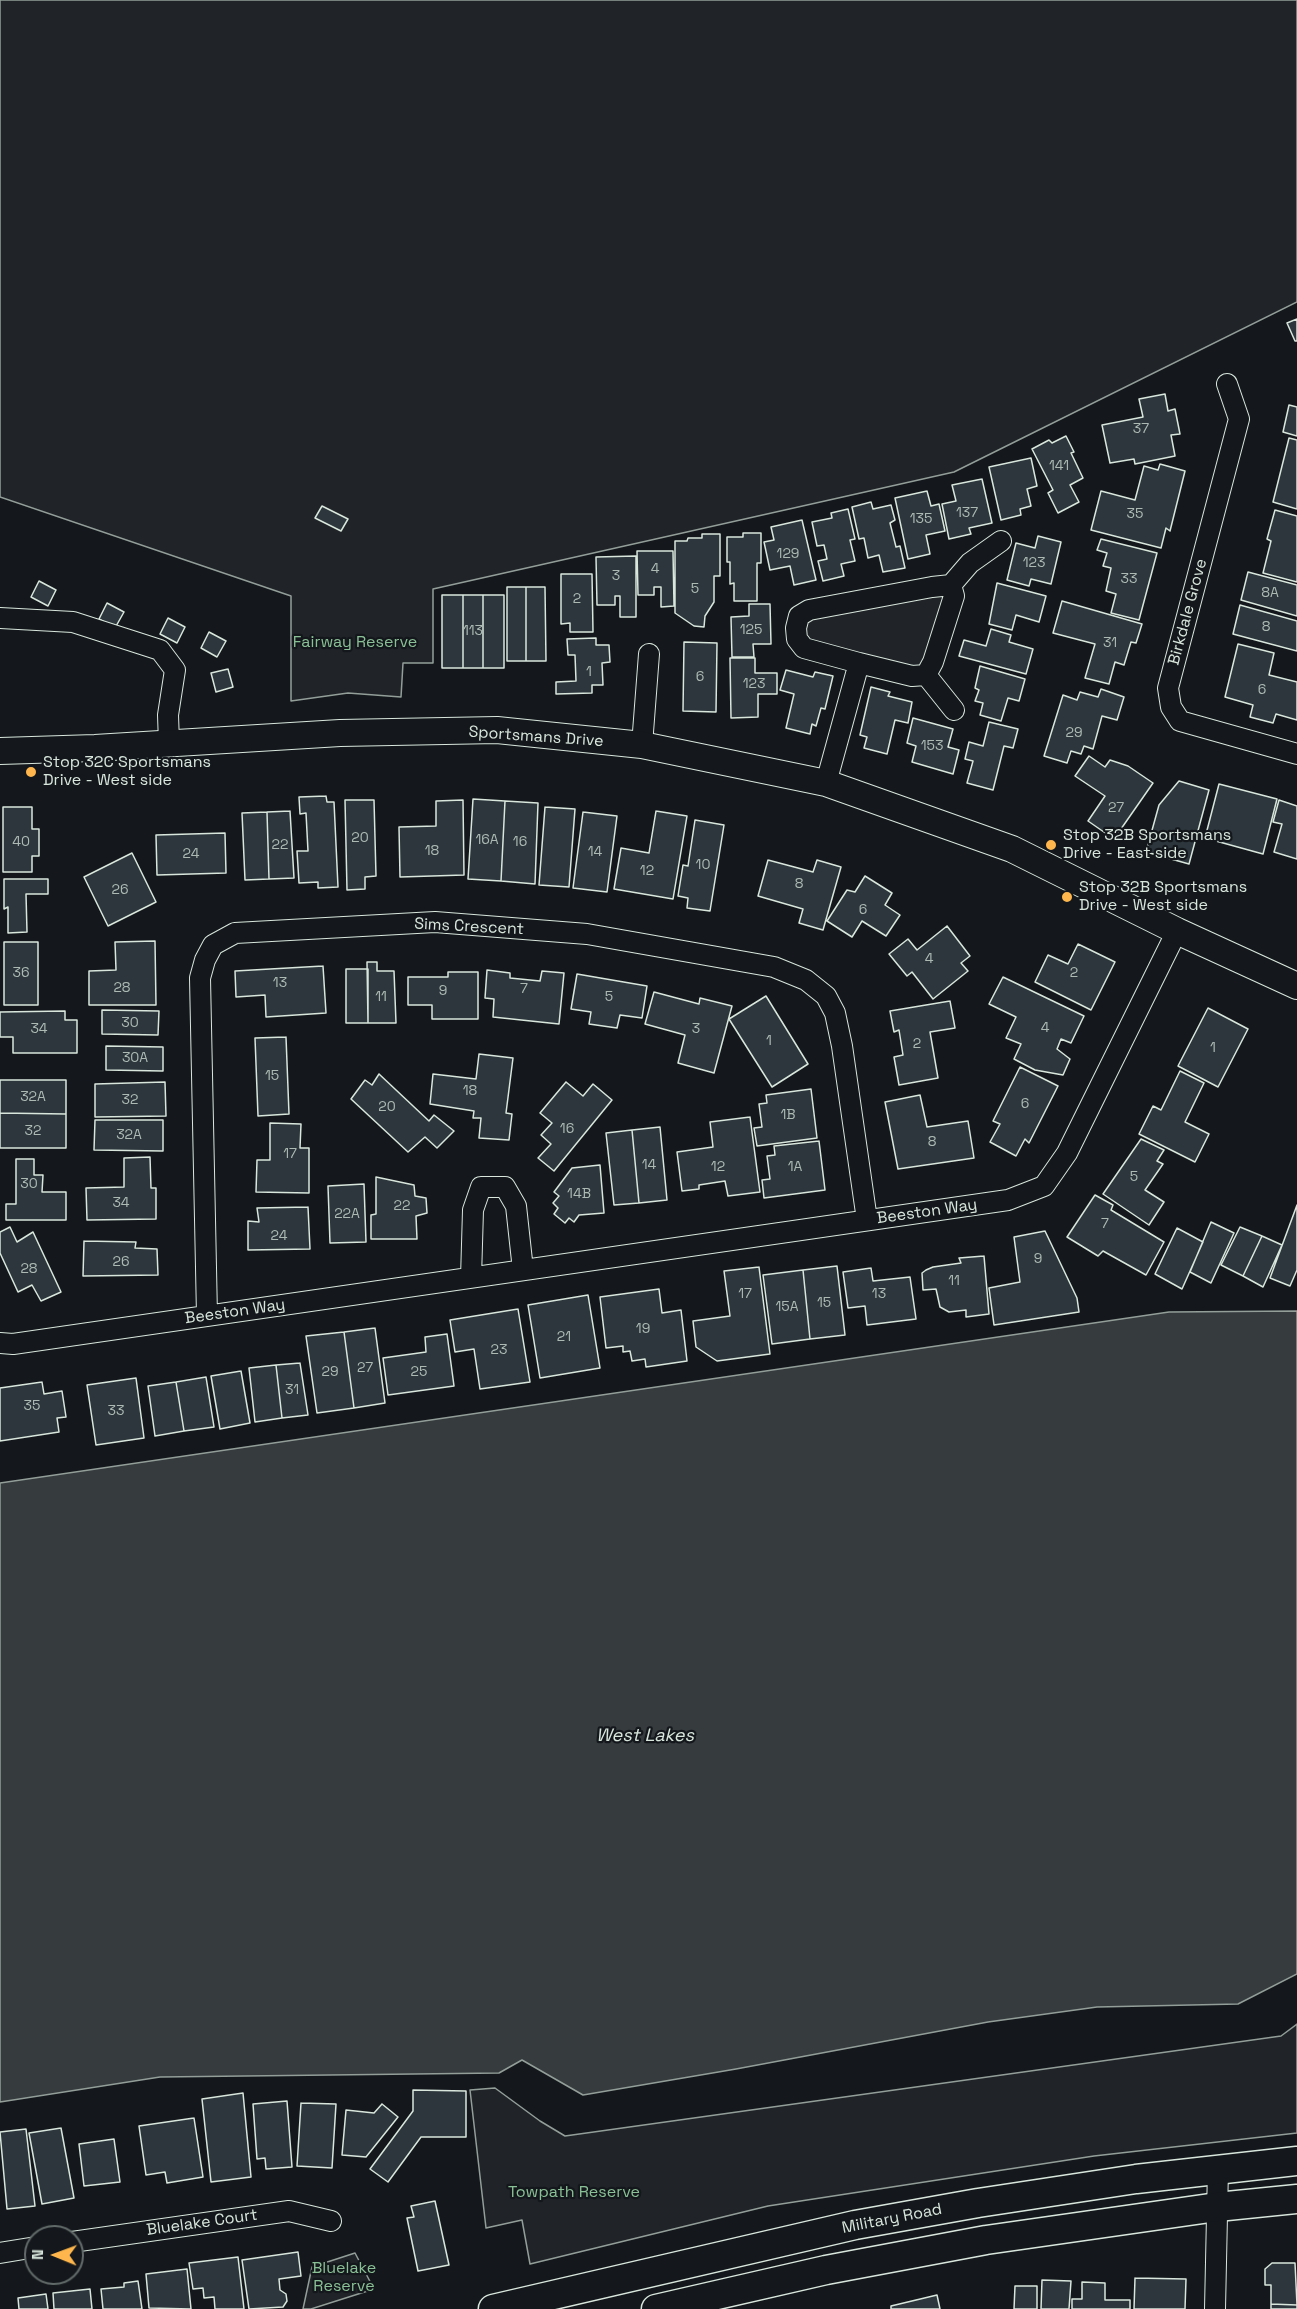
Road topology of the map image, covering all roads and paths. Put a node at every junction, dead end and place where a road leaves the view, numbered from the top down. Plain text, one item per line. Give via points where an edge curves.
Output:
1 (1227, 384) dead end
2 (1001, 541) dead end
3 (951, 585) junction
4 (0, 618) edge
5 (649, 654) dead end
6 (859, 663) junction
7 (926, 675) junction
8 (954, 710) dead end
9 (169, 743) junction
10 (642, 745) junction
11 (0, 751) edge
12 (1297, 754) edge
13 (826, 783) junction
14 (1177, 931) junction
15 (1297, 986) edge
16 (867, 1220) junction
17 (524, 1270) junction
18 (471, 1278) junction
19 (207, 1316) junction
20 (0, 1343) edge
21 (1297, 2161) edge
22 (1218, 2168) junction
23 (1297, 2199) edge
24 (1217, 2207) junction
25 (331, 2221) dead end
26 (84, 2240) edge
27 (24, 2249) edge
28 (0, 2253) edge
29 (493, 2309) edge
30 (656, 2309) edge
31 (1215, 2309) edge

1 - 12 street, Birkdale Grove via 1239,419 1168,688 1171,707 1180,721
2 - 3 street via 970,563
3 - 6 street via 808,610 799,616 797,639 804,648
3 - 7 street via 954,596
4 - 9 street via 73,622 160,650 175,670 168,715
5 - 10 street
6 - 7 street via 912,676
6 - 13 street
7 - 8 street
9 - 10 street, Sportsmans Drive via 340,733 497,730
9 - 11 street, Sportsmans Drive
10 - 13 street, Sportsmans Drive
13 - 14 street, Sportsmans Drive via 1012,849
14 - 15 street, Sportsmans Drive
14 - 16 street, Beeston Way via 1067,1153 1044,1186 1008,1200
16 - 17 street, Beeston Way
16 - 19 street, Sims Crescent via 835,1013 826,996 806,980 774,967 587,934 435,922 235,933 213,945 200,978
17 - 18 street, Beeston Way
17 - 18 street via 516,1206 505,1187 481,1187 473,1210
18 - 19 street, Beeston Way
19 - 20 street, Beeston Way
21 - 22 main road, Military Road
22 - 24 street
22 - 29 main road, Military Road via 855,2225
23 - 24 main road
24 - 30 main road via 974,2242 826,2270
24 - 31 street
25 - 26 street, Bluelake Court via 290,2211
27 - 28 street

